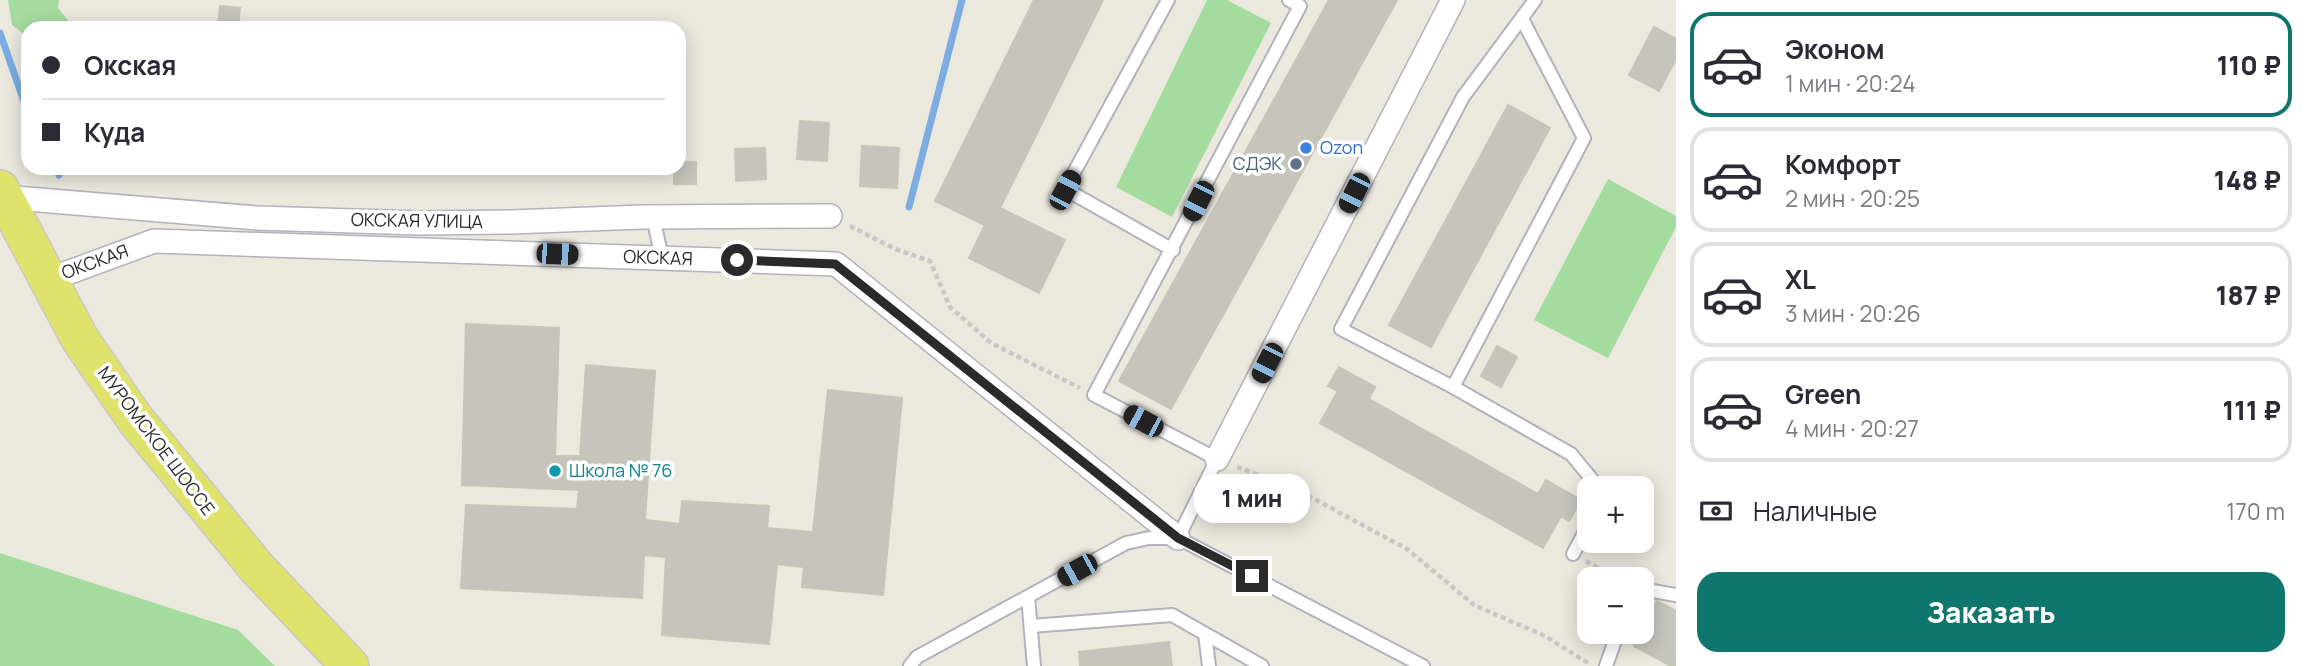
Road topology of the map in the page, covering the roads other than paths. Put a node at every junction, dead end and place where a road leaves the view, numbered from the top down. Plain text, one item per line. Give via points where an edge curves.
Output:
1 (1168, 0) edge
2 (1289, 0) edge
3 (1454, 0) edge
4 (1535, 0) edge
5 (1522, 19) junction
6 (2, 193) edge
7 (831, 216) road end
8 (653, 217) junction
9 (293, 219) junction
10 (294, 246) junction
11 (1173, 250) junction
12 (662, 258) junction
13 (48, 279) junction
14 (1452, 387) junction
15 (1217, 459) junction
16 (1589, 476) edge
17 (1178, 538) junction
18 (1577, 546) edge
19 (1573, 554) road end
20 (1654, 591) edge
21 (1676, 595) edge
22 (1028, 597) junction
23 (1031, 626) junction
24 (1205, 634) junction
25 (1614, 644) edge
26 (350, 666) edge
27 (910, 666) edge
28 (1034, 666) edge
29 (1209, 666) edge
30 (1262, 666) edge
31 (1423, 666) edge
32 (1606, 666) edge

1 - 11 lane via 1065,190
2 - 11 lane via 1300,6
3 - 15 street
4 - 5 lane
5 - 14 lane via 1584,138
5 - 14 lane via 1462,97 1342,329
6 - 9 street, ОКСКАЯ УЛИЦА
6 - 13 main road, МУРОМСКОЕ ШОССЕ
7 - 8 street, ОКСКАЯ УЛИЦА
8 - 9 street, ОКСКАЯ УЛИЦА via 433,223
8 - 12 lane
9 - 10 lane
10 - 12 street, ОКСКАЯ
10 - 13 street, ОКСКАЯ via 153,241
11 - 15 lane via 1094,395
12 - 17 street, ОКСКАЯ via 835,264
13 - 26 main road, МУРОМСКОЕ ШОССЕ via 80,339 135,419 257,568
14 - 16 lane via 1571,454
15 - 17 lane
17 - 22 lane via 1126,543
17 - 31 lane
18 - 19 lane
20 - 21 lane
22 - 23 lane
22 - 27 lane via 917,657
23 - 24 lane via 1172,615
23 - 28 lane
24 - 29 lane
24 - 30 lane
25 - 32 lane

